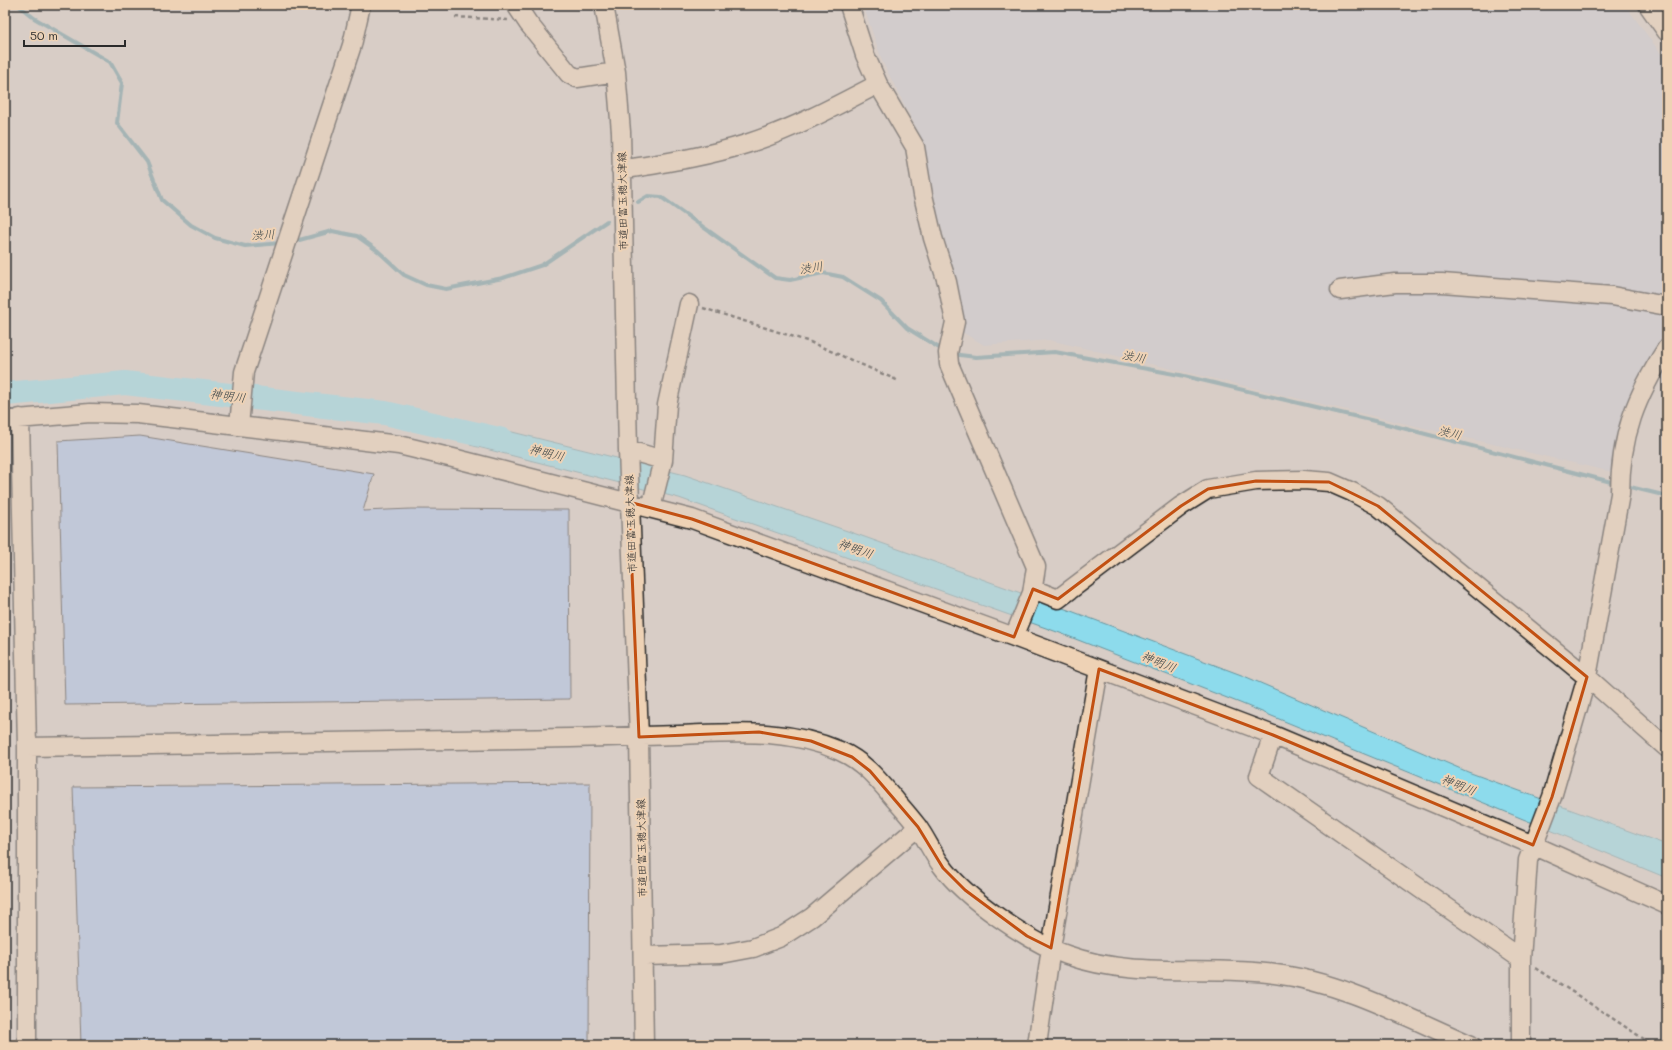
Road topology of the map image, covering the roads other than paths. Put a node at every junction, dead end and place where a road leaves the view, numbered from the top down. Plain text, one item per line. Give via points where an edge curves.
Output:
1 (361, 5) edge
2 (516, 5) edge
3 (604, 5) edge
4 (849, 5) edge
5 (1648, 5) edge
6 (1667, 32) edge
7 (616, 72) junction
8 (878, 84) junction
9 (621, 170) junction
10 (1340, 290) dead end
11 (689, 304) road end
12 (1667, 306) edge
13 (1667, 348) edge
14 (13, 419) edge
15 (239, 421) junction
16 (628, 452) junction
17 (662, 463) junction
18 (629, 497) junction
19 (652, 502) junction
20 (1032, 591) junction
21 (1016, 632) junction
22 (1099, 669) junction
23 (1587, 677) junction
24 (1273, 735) junction
25 (639, 737) junction
26 (27, 747) junction
27 (1667, 748) edge
28 (918, 827) junction
29 (1535, 840) junction
30 (1667, 905) edge
31 (1051, 948) junction
32 (644, 956) junction
33 (1521, 959) junction
34 (27, 1045) edge
35 (644, 1045) edge
36 (1037, 1045) edge
37 (1471, 1045) edge
38 (1521, 1045) edge

1 - 15 street via 352,45 244,372
2 - 7 street via 569,74 577,78
3 - 7 street, 市道田富玉穂大津線
4 - 8 street via 865,55
5 - 6 street
7 - 9 street, 市道田富玉穂大津線
8 - 9 street via 812,118 746,144 685,159
8 - 20 street via 915,147 929,224 947,282 955,322 948,353 949,364 1036,567
9 - 16 street, 市道田富玉穂大津線
10 - 12 street via 1395,283 1442,283 1612,296
11 - 17 street via 668,405
13 - 23 street via 1637,402 1624,444 1620,494
14 - 15 street via 90,413
14 - 26 street
15 - 18 street via 399,445
16 - 17 street
16 - 18 street, 市道田富玉穂大津線
17 - 19 street
18 - 19 street
18 - 25 street, 市道田富玉穂大津線
19 - 21 street via 692,520
20 - 21 street
20 - 23 street via 1058,599 1181,506 1208,489 1256,481 1329,482 1378,506
21 - 22 street
22 - 24 street
22 - 31 street
23 - 27 street
23 - 29 street via 1552,797
24 - 29 street
24 - 33 street via 1259,776
25 - 26 street
25 - 28 street via 759,732 811,741 852,757 870,771
25 - 32 street, 市道田富玉穂大津線
26 - 34 street
28 - 31 street via 943,868 965,890 1027,936
28 - 32 street via 812,917 781,938 753,948 721,954
29 - 30 street
29 - 33 street via 1528,860
31 - 36 street
31 - 37 street via 1094,963 1130,968 1235,970 1277,974 1318,982 1360,997
32 - 35 street, 市道田富玉穂大津線
33 - 38 street

